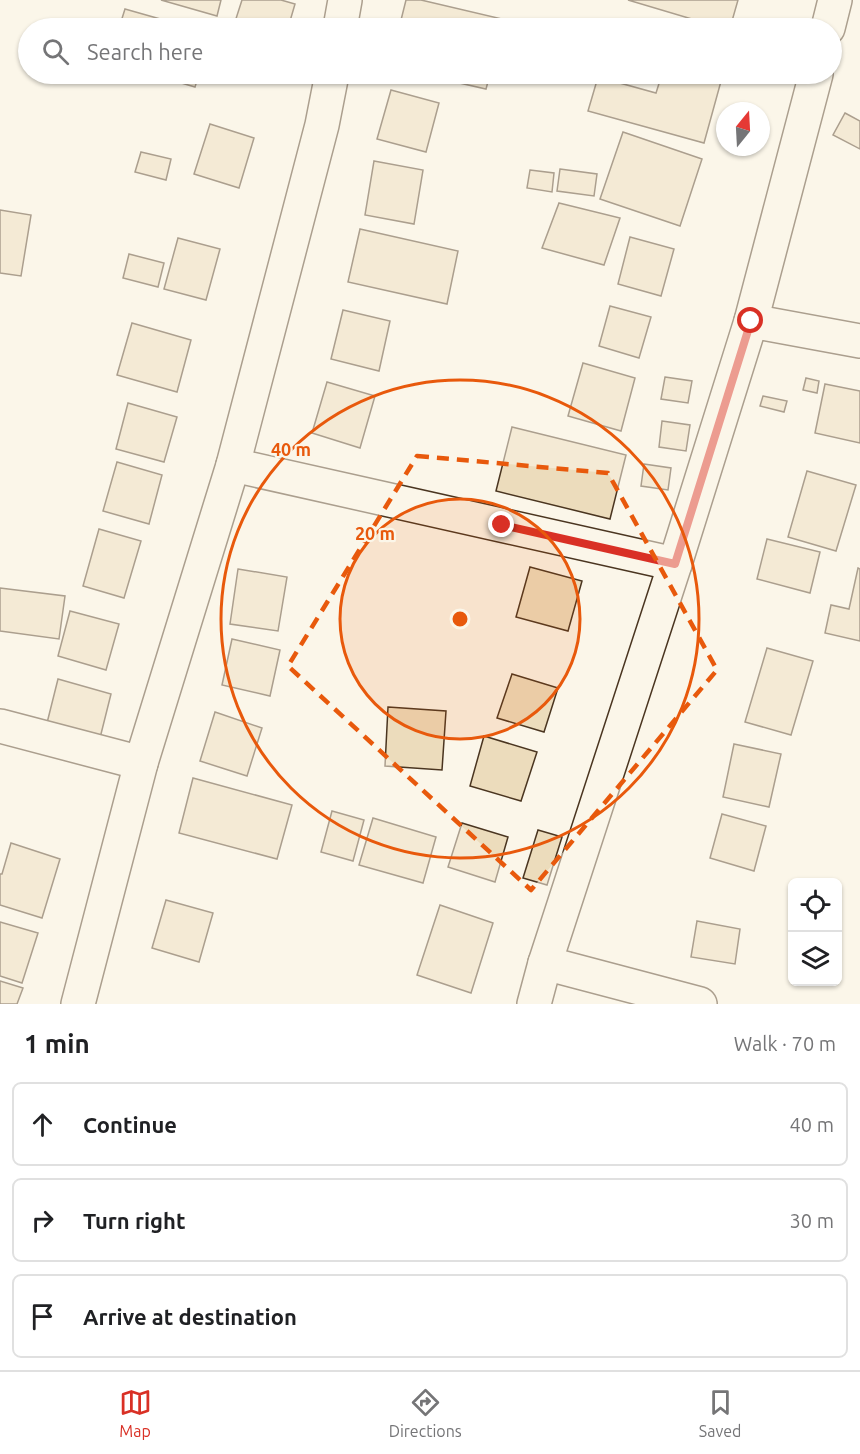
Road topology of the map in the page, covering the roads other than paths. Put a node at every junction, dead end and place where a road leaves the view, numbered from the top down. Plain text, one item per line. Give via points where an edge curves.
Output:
1 (345, 0) edge
2 (835, 0) edge
3 (342, 18) edge
4 (830, 18) edge
5 (330, 84) edge
6 (813, 84) edge
7 (751, 321) junction
8 (860, 341) edge
9 (233, 465) junction
10 (675, 564) junction
11 (0, 726) edge
12 (141, 763) junction
13 (545, 963) junction
14 (78, 1004) edge
15 (534, 1004) edge
16 (700, 1004) edge

1 - 3 street
2 - 4 street
5 - 9 street
6 - 7 street
7 - 8 street
7 - 10 street
9 - 10 street
9 - 12 street
10 - 13 street
11 - 12 street
12 - 14 street
13 - 15 street
13 - 16 street

